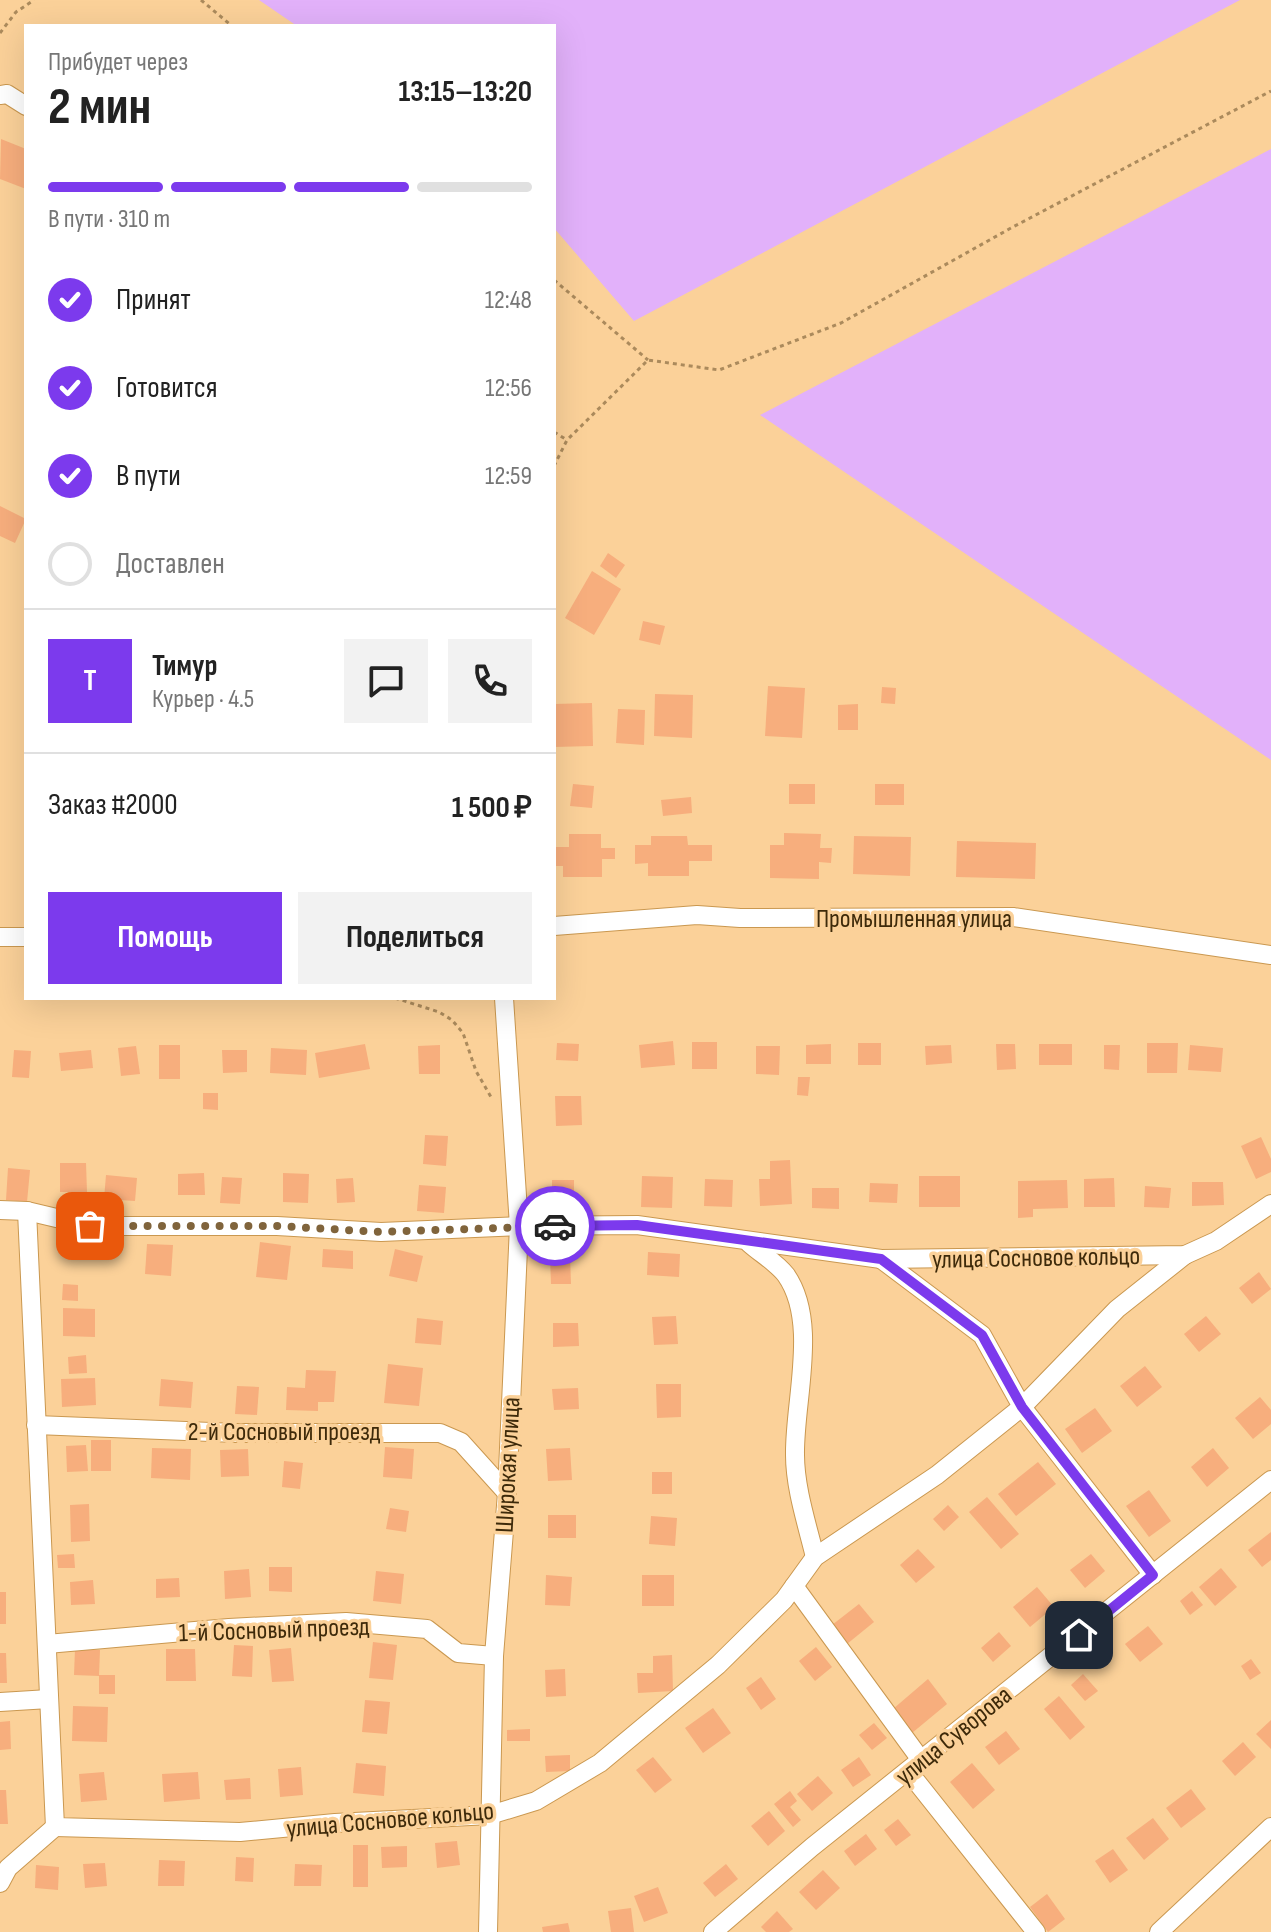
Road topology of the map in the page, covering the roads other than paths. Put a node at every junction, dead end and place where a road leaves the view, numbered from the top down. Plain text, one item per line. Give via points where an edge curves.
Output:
1 (0, 95) edge
2 (24, 105) edge
3 (556, 926) edge
4 (0, 937) edge
5 (24, 938) edge
6 (1271, 955) edge
7 (504, 1000) edge
8 (1271, 1204) edge
9 (0, 1210) edge
10 (27, 1211) junction
11 (519, 1226) junction
12 (746, 1242) junction
13 (1185, 1255) junction
14 (881, 1259) junction
15 (1022, 1407) junction
16 (36, 1425) junction
17 (1271, 1480) edge
18 (507, 1493) junction
19 (815, 1557) junction
20 (1153, 1575) junction
21 (794, 1586) junction
22 (47, 1644) junction
23 (494, 1656) junction
24 (49, 1699) junction
25 (0, 1702) edge
26 (915, 1765) junction
27 (490, 1815) junction
28 (55, 1827) junction
29 (1271, 1827) edge
30 (0, 1883) edge
31 (488, 1932) edge
32 (713, 1932) edge
33 (1036, 1932) edge
34 (1159, 1932) edge

1 - 2 street
3 - 6 street, Промышленная улица via 697,915 1013,917
4 - 5 street
7 - 11 street, Широкая улица
8 - 13 street, улица Сосновое кольцо
9 - 10 street, улица Сосновое кольцо
10 - 11 street, улица Сосновое кольцо via 90,1226 381,1232
10 - 16 street
11 - 12 street, улица Сосновое кольцо via 637,1225
11 - 18 street, Широкая улица
12 - 14 street, улица Сосновое кольцо
12 - 19 street via 784,1273 797,1295 803,1325 795,1457
13 - 14 street, улица Сосновое кольцо
13 - 15 street, улица Сосновое кольцо via 1117,1309
14 - 15 street via 982,1335
15 - 19 street, улица Сосновое кольцо via 937,1475
15 - 20 street
16 - 18 street, 2-й Сосновый проезд via 236,1433 440,1433 461,1442
16 - 22 street
17 - 20 street, улица Суворова
18 - 23 street, Широкая улица
19 - 21 street, улица Сосновое кольцо
20 - 26 street, улица Суворова
21 - 26 street
21 - 27 street, улица Сосновое кольцо via 718,1665 600,1763 536,1801
22 - 23 street, 1-й Сосновый проезд via 346,1622 427,1629 458,1653
22 - 24 street
23 - 27 street, Широкая улица
24 - 25 street
24 - 28 street
26 - 32 street, улица Суворова
26 - 33 street
27 - 28 street, улица Сосновое кольцо via 240,1832
27 - 31 street, Широкая улица
28 - 30 street via 8,1868
29 - 34 street

